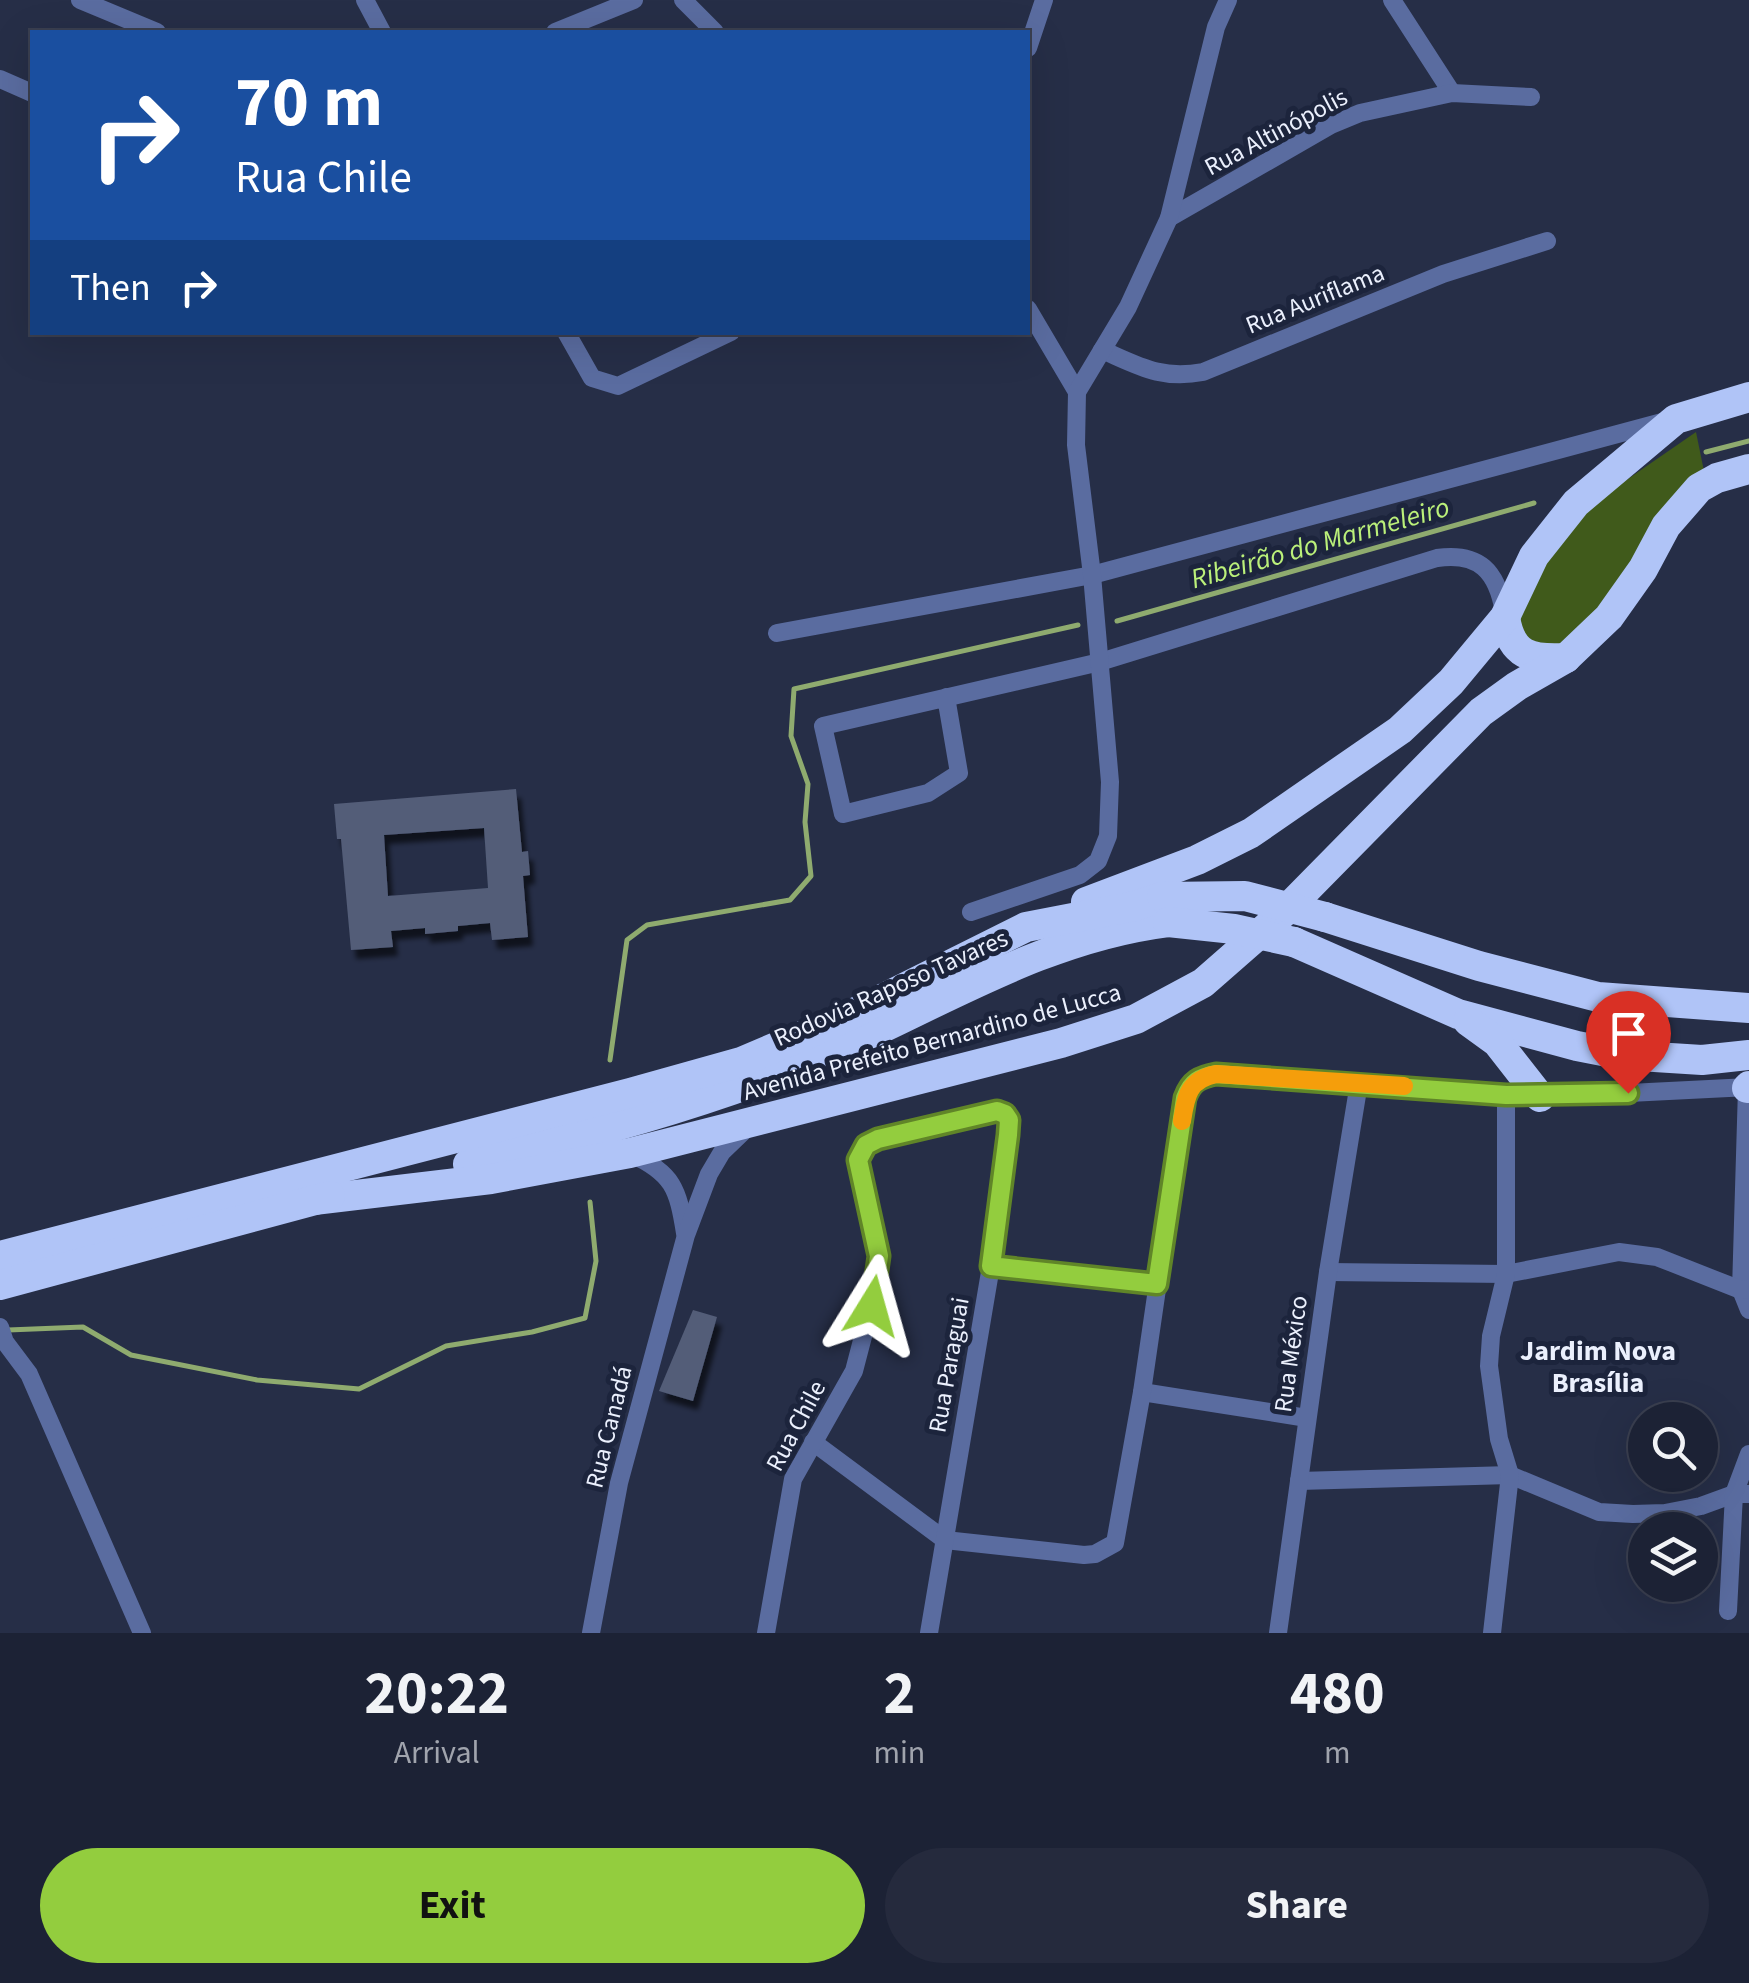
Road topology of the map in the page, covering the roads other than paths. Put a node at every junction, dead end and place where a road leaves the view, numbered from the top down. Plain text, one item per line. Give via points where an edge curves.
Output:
1 (80, 0) edge
2 (366, 0) edge
3 (634, 0) edge
4 (683, 0) edge
5 (1044, 0) edge
6 (1228, 0) edge
7 (1392, 0) edge
8 (115, 7) edge
9 (154, 30) edge
10 (381, 30) edge
11 (561, 30) edge
12 (713, 30) edge
13 (1030, 42) edge
14 (0, 79) edge
15 (30, 91) edge
16 (1452, 93) junction
17 (1531, 97) dead end
18 (1169, 218) junction
19 (1548, 242) dead end
20 (1030, 311) edge
21 (568, 335) edge
22 (725, 335) edge
23 (1102, 350) junction
24 (1077, 392) junction
25 (1749, 397) edge
26 (1676, 419) junction
27 (1749, 469) edge
28 (1092, 574) junction
29 (1505, 618) junction
30 (777, 633) dead end
31 (1566, 658) junction
32 (1100, 662) junction
33 (946, 697) junction
34 (1165, 909) junction
35 (971, 912) dead end
36 (1026, 927) junction
37 (1749, 1008) edge
38 (1458, 1014) junction
39 (1749, 1054) edge
40 (1360, 1082) junction
41 (1748, 1087) edge
42 (1506, 1095) junction
43 (1540, 1096) junction
44 (997, 1111) joint
45 (752, 1122) junction
46 (630, 1154) junction
47 (314, 1200) junction
48 (686, 1234) junction
49 (0, 1256) edge
50 (991, 1266) junction
51 (1328, 1272) junction
52 (1506, 1274) junction
53 (1157, 1284) junction
54 (0, 1285) edge
55 (1745, 1290) edge
56 (1749, 1310) edge
57 (2, 1334) edge
58 (1142, 1392) junction
59 (1307, 1418) junction
60 (813, 1442) junction
61 (1749, 1454) edge
62 (1510, 1475) junction
63 (1299, 1481) junction
64 (1742, 1494) edge
65 (945, 1540) junction
66 (1728, 1611) dead end
67 (142, 1633) edge
68 (591, 1633) edge
69 (766, 1633) edge
70 (929, 1633) edge
71 (1278, 1633) edge
72 (1492, 1633) edge

1 - 8 street
2 - 10 street
3 - 11 street
4 - 12 street
5 - 13 street
6 - 18 street
7 - 16 street
8 - 9 street
14 - 15 street
16 - 17 street, Rua Altinópolis
16 - 18 street, Rua Altinópolis via 1331,125
18 - 23 street
19 - 23 street, Rua Auriflama via 1443,274 1202,372 1163,374
20 - 24 street
21 - 22 street via 592,378 618,386
23 - 24 street
24 - 28 street via 1076,445
25 - 26 highway
26 - 28 street
26 - 29 highway via 1576,504 1534,556
27 - 31 highway, Avenida Prefeito Bernardino de Lucca via 1717,478 1683,503 1609,617
28 - 30 street
28 - 32 street
29 - 31 highway via 1512,642 1523,652
29 - 32 street via 1488,570 1460,555
29 - 36 highway via 1400,730 1251,833
31 - 45 highway, Avenida Prefeito Bernardino de Lucca via 1481,712 1284,913 1175,1000 1061,1043
32 - 33 street
32 - 35 street via 1110,782 1108,836 1098,861 1080,874
33 - 33 street via 823,726 844,814 928,793 960,773
34 - 36 highway, Rodovia Raposo Tavares via 1135,906
34 - 37 highway, Rodovia Raposo Tavares, bridge via 1244,896 1598,997
34 - 38 highway, Rodovia Raposo Tavares, bridge via 1294,942
34 - 47 highway, Rodovia Raposo Tavares via 1016,962 835,1050 665,1111
36 - 49 highway, Rodovia Raposo Tavares via 740,1062
38 - 39 highway, Rodovia Raposo Tavares via 1623,1055 1702,1060
38 - 43 highway via 1497,1042
40 - 42 street
40 - 51 street, Rua México
40 - 53 street via 1216,1074 1194,1082 1185,1098
41 - 43 street
41 - 55 street
42 - 43 street
42 - 52 street
44 - 50 street, Rua Paraguai via 1009,1120
44 - 60 street, Rua Chile via 878,1139 862,1152 858,1170 879,1256 878,1279 854,1371
45 - 46 highway, Avenida Prefeito Bernardino de Lucca
45 - 48 street, Rua Canadá via 709,1174
46 - 47 highway, Avenida Prefeito Bernardino de Lucca
46 - 48 street via 656,1165 674,1186
47 - 54 highway, Rodovia Raposo Tavares
48 - 68 street, Rua Canadá via 619,1483
50 - 53 street
50 - 65 street, Rua Paraguai
51 - 52 street
51 - 59 street, Rua México
52 - 55 street via 1619,1252 1657,1257
52 - 62 street via 1489,1366
53 - 58 street
55 - 56 street
57 - 67 street via 29,1374
58 - 59 street
58 - 65 street via 1115,1544 1084,1554
59 - 63 street, Rua México
60 - 65 street
60 - 69 street, Rua Chile via 793,1479
61 - 64 street
62 - 63 street
62 - 64 street via 1600,1512 1665,1513
62 - 72 street
63 - 71 street, Rua México
64 - 66 street
65 - 70 street, Rua Paraguai

